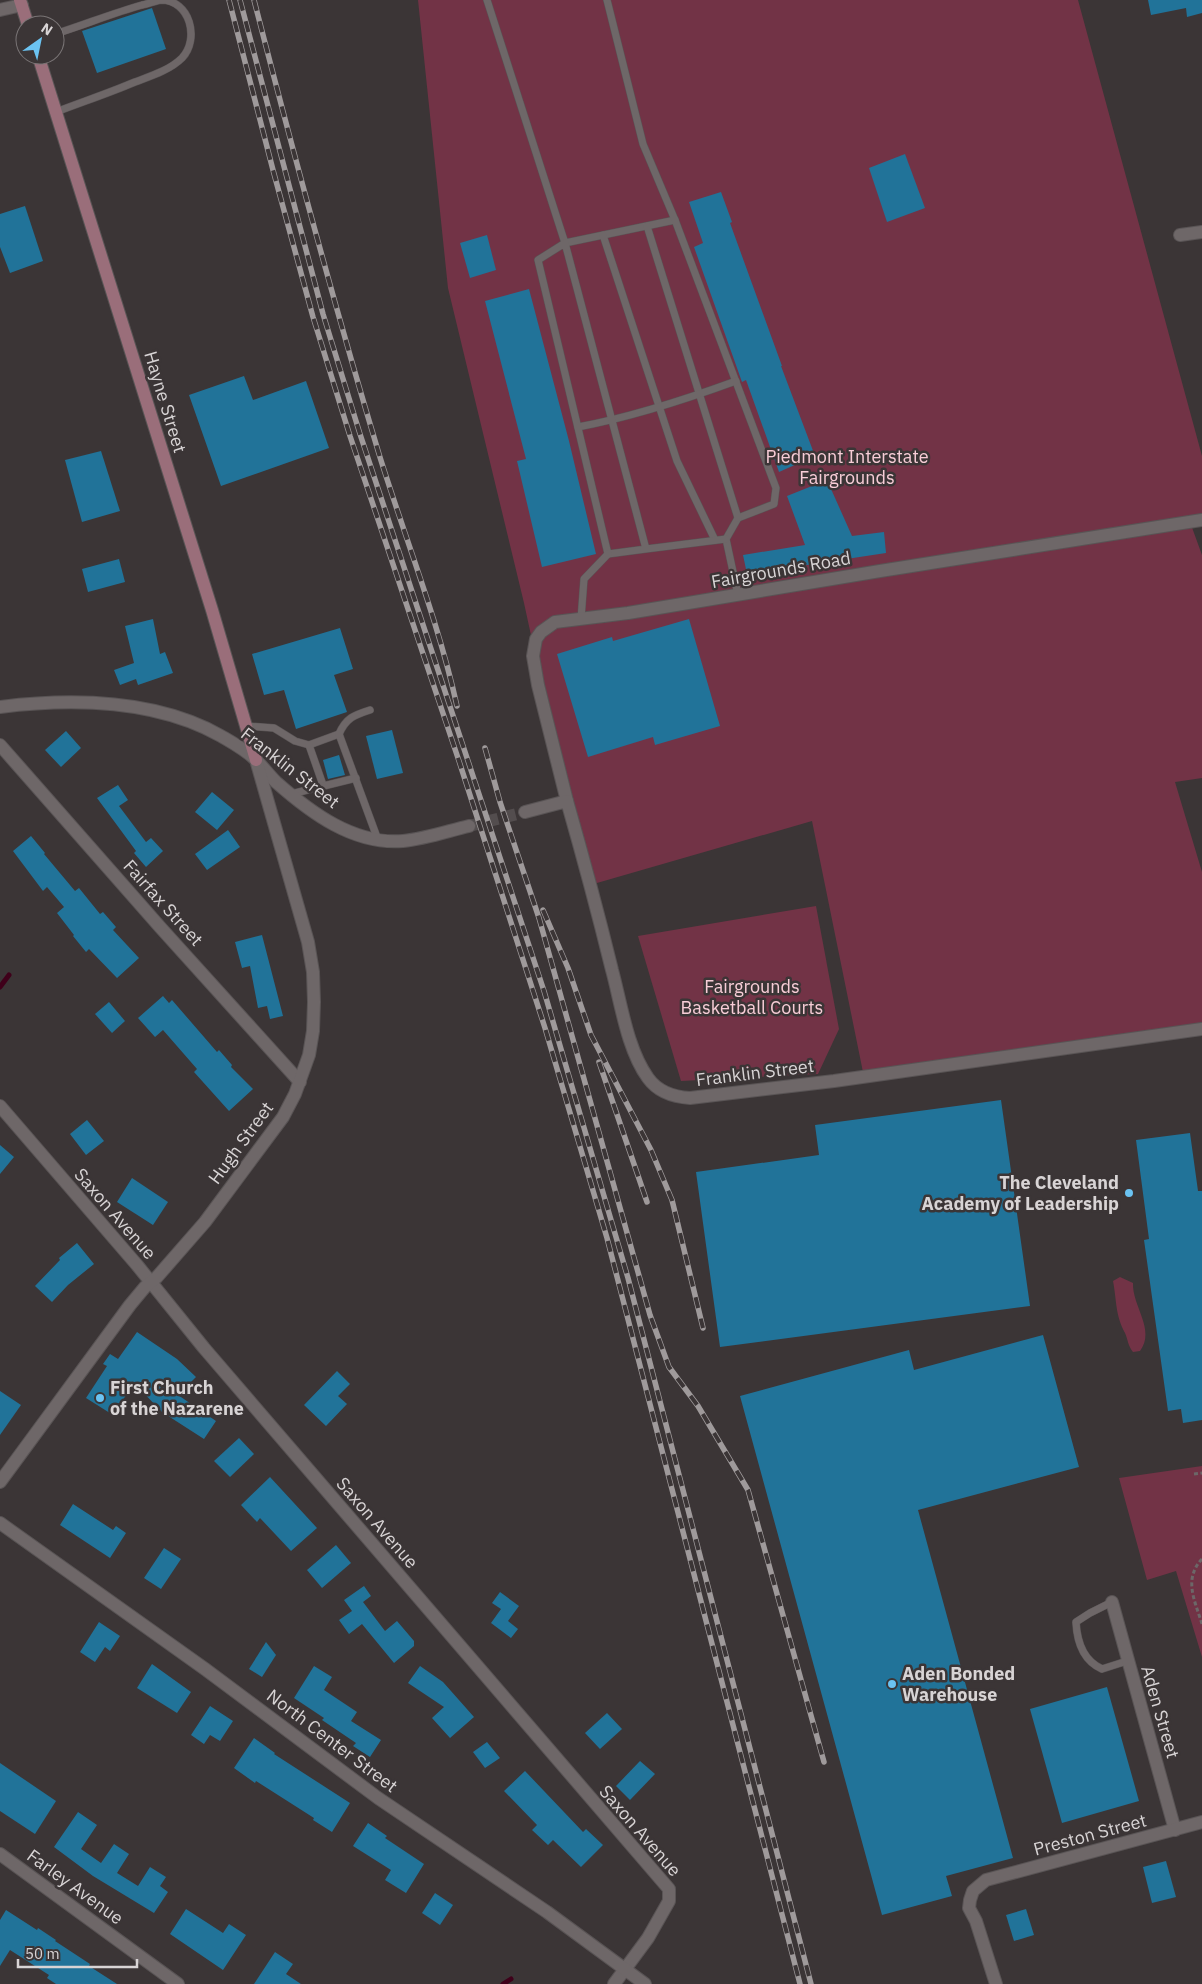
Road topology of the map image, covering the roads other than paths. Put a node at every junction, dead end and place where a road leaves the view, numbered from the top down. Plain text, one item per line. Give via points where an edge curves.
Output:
1 (487, 0) edge
2 (607, 0) edge
3 (21, 2) edge
4 (0, 10) edge
5 (25, 15) edge
6 (65, 31) edge
7 (41, 65) edge
8 (56, 112) junction
9 (675, 220) junction
10 (647, 226) junction
11 (1202, 232) edge
12 (603, 235) junction
13 (1180, 235) dead end
14 (565, 243) junction
15 (736, 381) junction
16 (700, 395) junction
17 (660, 407) junction
18 (611, 421) junction
19 (578, 427) junction
20 (738, 518) junction
21 (1202, 520) edge
22 (726, 539) junction
23 (716, 540) junction
24 (646, 550) junction
25 (608, 554) junction
26 (738, 595) junction
27 (581, 619) junction
28 (0, 707) edge
29 (370, 710) dead end
30 (246, 726) junction
31 (338, 734) junction
32 (0, 745) edge
33 (309, 745) junction
34 (256, 760) junction
35 (356, 778) junction
36 (323, 785) junction
37 (291, 794) junction
38 (567, 801) junction
39 (525, 812) tunnel mouth
40 (469, 826) tunnel mouth
41 (378, 840) junction
42 (1202, 1029) edge
43 (300, 1082) junction
44 (2, 1113) edge
45 (151, 1282) junction
46 (0, 1482) edge
47 (0, 1523) edge
48 (1112, 1602) joint
49 (1127, 1661) junction
50 (1202, 1822) edge
51 (1175, 1830) junction
52 (0, 1854) edge
53 (625, 1970) junction
54 (178, 1984) edge
55 (614, 1984) edge
56 (644, 1984) edge
57 (996, 1984) edge

1 - 14 lane
2 - 9 lane via 642,144
3 - 4 street
3 - 5 street
6 - 8 lane via 162,0 181,8 191,29 189,46 182,57 162,71
7 - 8 street, Hayne Street
8 - 30 street, Hayne Street
9 - 10 lane
9 - 15 lane
10 - 12 lane
10 - 16 lane
11 - 13 street
12 - 14 lane
12 - 17 lane
14 - 18 lane
14 - 19 lane via 538,260
15 - 16 lane
15 - 20 lane via 776,488 774,504
16 - 17 lane
16 - 20 lane
17 - 18 lane
17 - 23 lane via 677,461
18 - 19 lane
18 - 24 lane
19 - 25 lane
20 - 22 lane
21 - 26 street, Fairgrounds Road
22 - 23 lane
22 - 26 lane
23 - 24 lane
24 - 25 lane
25 - 27 lane via 584,579
26 - 27 street, Fairgrounds Road
27 - 38 street, Fairgrounds Road via 548,626 536,639 533,656
28 - 34 street, Franklin Street via 75,703 158,711 220,736
29 - 31 lane via 344,723
30 - 33 lane via 274,728 295,741
30 - 34 street, Hayne Street
31 - 33 lane
31 - 35 lane
32 - 43 street, Fairfax Street
33 - 36 lane
34 - 37 street, Franklin Street
34 - 43 street, Hugh Street via 308,942 314,1002 313,1031
35 - 36 lane
35 - 41 lane
36 - 37 lane
37 - 41 street, Franklin Street via 336,826
38 - 39 street
38 - 42 street, Franklin Street via 630,1038 648,1078 666,1094 678,1098 700,1097 834,1081
40 - 41 street, Franklin Street via 403,841
43 - 45 street, Hugh Street via 283,1117 206,1222
44 - 45 street, Saxon Avenue
45 - 46 street, Hugh Street via 130,1305
45 - 53 street, Saxon Avenue via 204,1348 669,1889 670,1901
47 - 53 street, North Center Street via 378,1798 547,1912
48 - 49 street, Aden Street
48 - 49 lane via 1076,1622 1077,1636 1093,1665 1102,1669
49 - 51 street, Aden Street
50 - 51 street, Preston Street
51 - 57 street, Preston Street via 986,1880 973,1892 969,1908
52 - 54 street, Farley Avenue
53 - 55 street, Saxon Avenue
53 - 56 street, North Center Street

